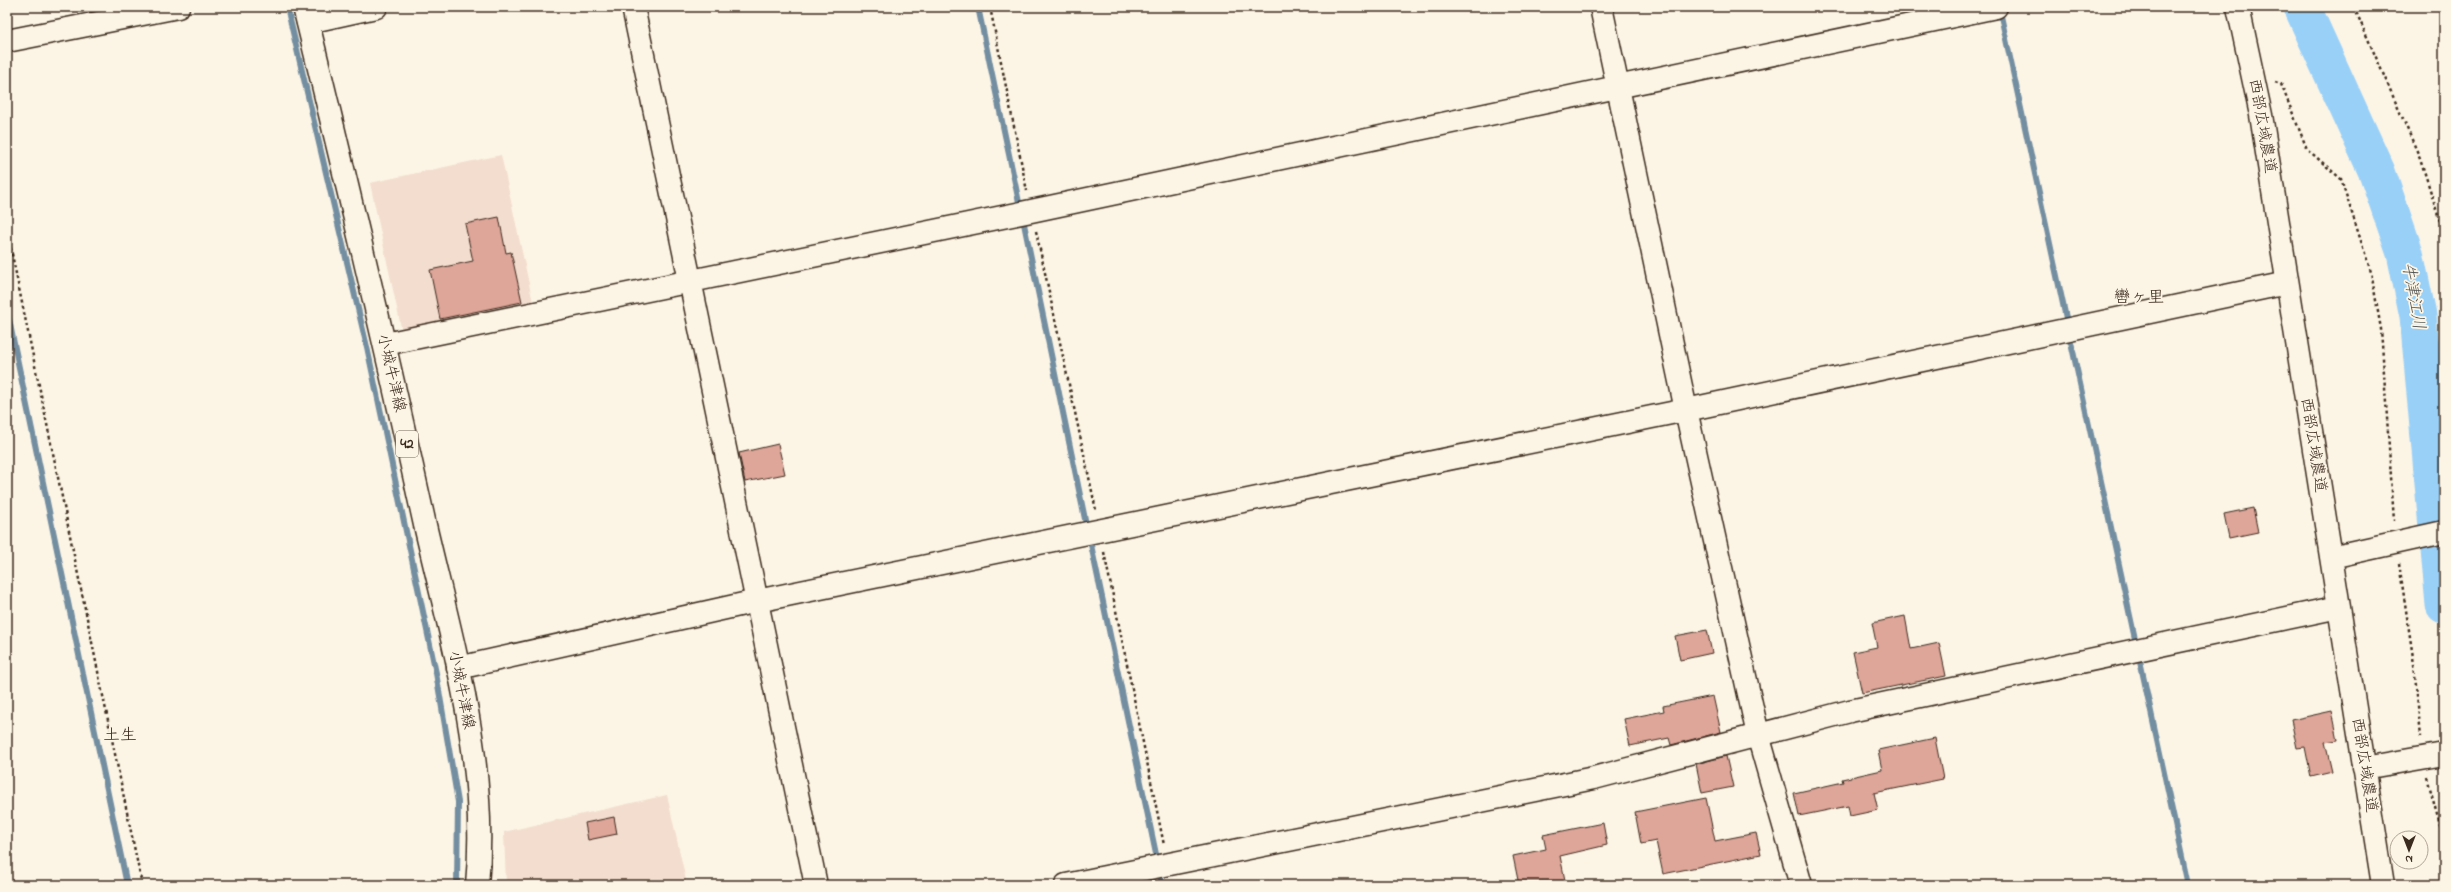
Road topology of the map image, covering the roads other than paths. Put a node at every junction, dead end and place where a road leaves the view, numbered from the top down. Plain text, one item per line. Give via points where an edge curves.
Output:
1 (178, 7) edge
2 (376, 7) edge
3 (633, 7) edge
4 (1601, 7) edge
5 (1996, 7) edge
6 (2238, 7) edge
7 (306, 14) edge
8 (7, 41) edge
9 (1618, 88) junction
10 (690, 280) junction
11 (2287, 283) junction
12 (385, 344) junction
13 (1686, 410) junction
14 (2444, 532) edge
15 (2331, 556) junction
16 (757, 600) junction
17 (2339, 607) junction
18 (458, 668) junction
19 (1758, 735) junction
20 (2444, 754) edge
21 (2364, 768) junction
22 (477, 885) edge
23 (816, 885) edge
24 (1066, 885) edge
25 (1801, 885) edge
26 (2383, 885) edge

1 - 8 street
2 - 7 street
3 - 10 street
4 - 9 street
5 - 9 street
6 - 11 street, 西部広域農道 via 2253,74
7 - 12 street, 小城牛津線 / 42
9 - 10 street
9 - 13 street
10 - 12 street
10 - 16 street
11 - 13 street
11 - 15 street, 西部広域農道
12 - 18 street, 小城牛津線 / 42
13 - 16 street
13 - 19 street
14 - 15 street
15 - 17 street, 西部広域農道
16 - 18 street
16 - 23 street
17 - 19 street via 1850,711
17 - 21 street, 西部広域農道
18 - 22 street, 小城牛津線 / 42 via 473,752 479,812
19 - 24 street via 1594,778
19 - 25 street
20 - 21 street
21 - 26 street, 西部広域農道

